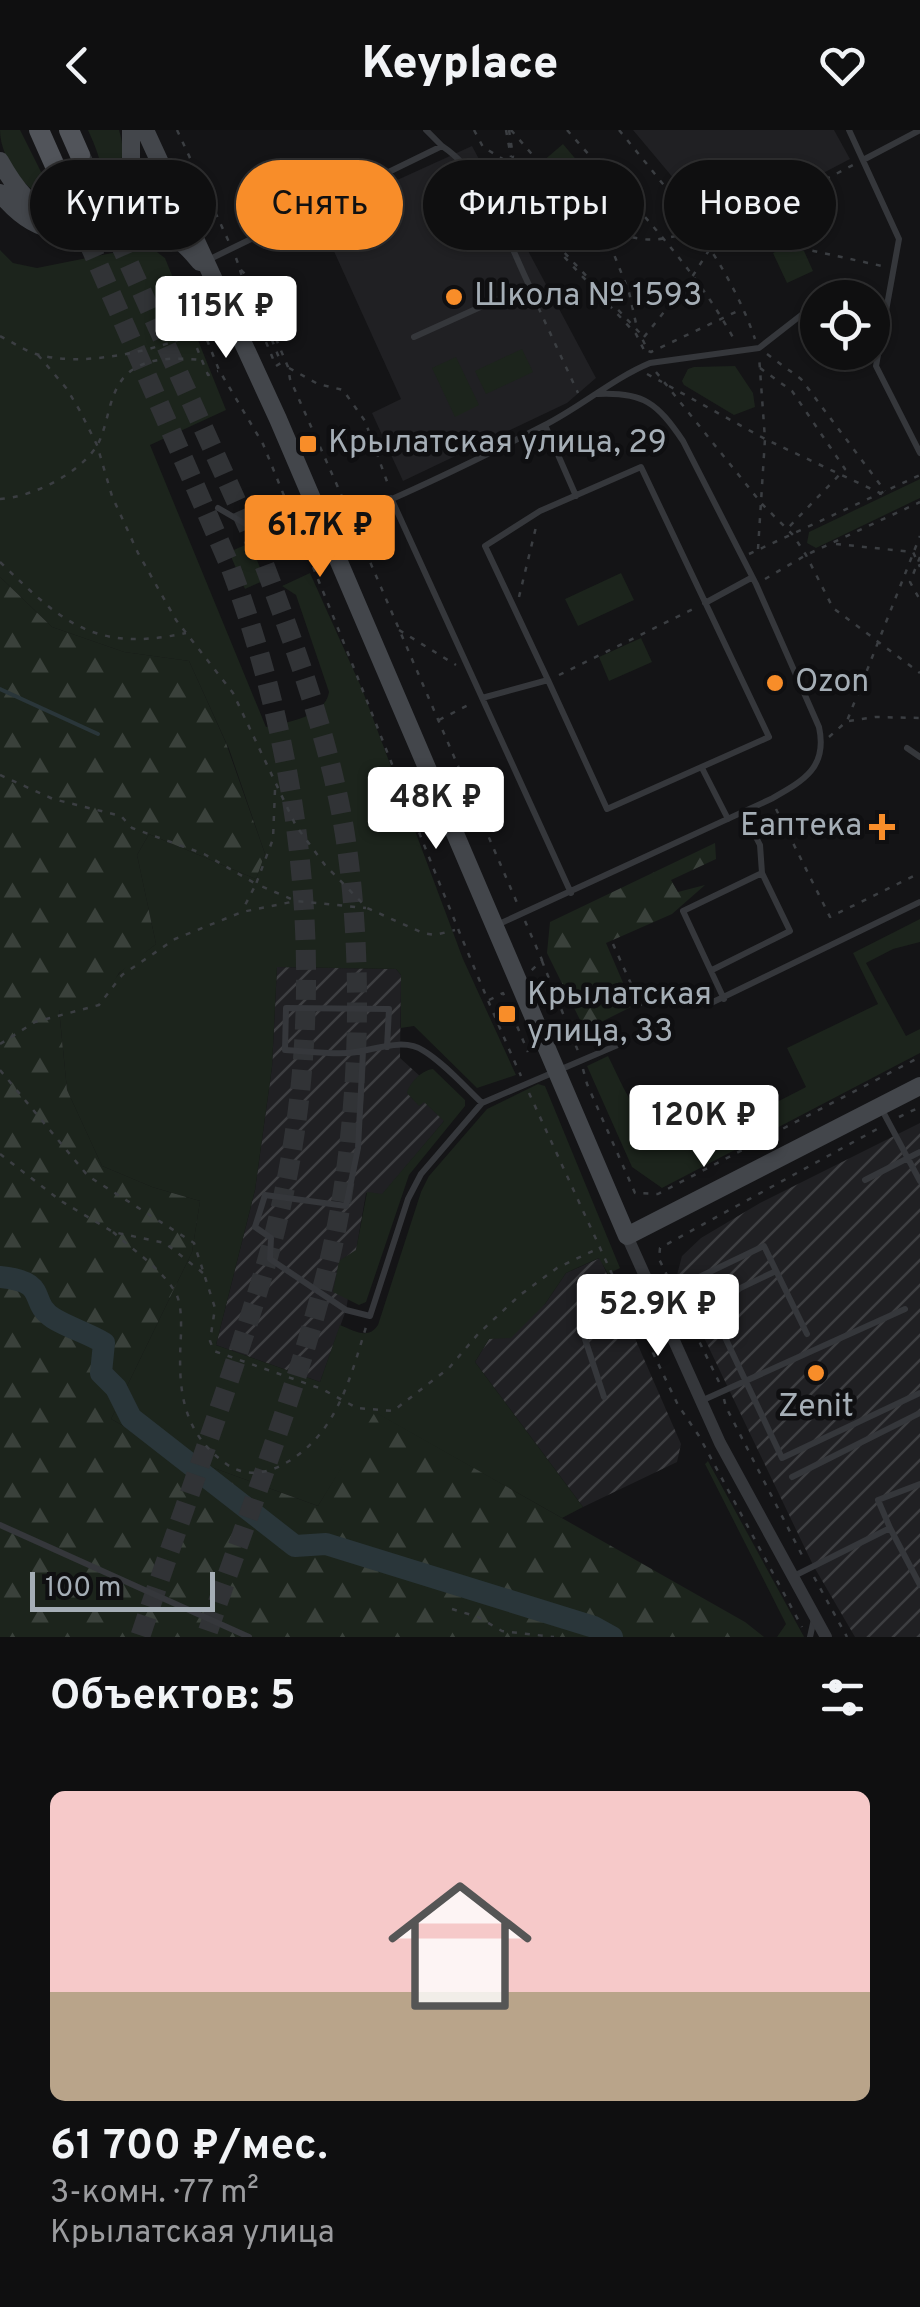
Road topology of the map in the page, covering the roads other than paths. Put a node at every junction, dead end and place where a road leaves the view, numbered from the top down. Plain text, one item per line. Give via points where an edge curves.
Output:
1 (39, 130) edge
2 (69, 130) edge
3 (131, 130) edge
4 (145, 130) edge
5 (426, 130) edge
6 (848, 130) edge
7 (920, 130) edge
8 (442, 146) junction
9 (80, 156) tunnel mouth
10 (52, 160) tunnel mouth
11 (131, 160) edge
12 (159, 160) edge
13 (862, 160) junction
14 (0, 161) edge
15 (0, 193) edge
16 (30, 202) edge
17 (30, 220) edge
18 (190, 250) edge
19 (202, 250) edge
20 (207, 260) junction
21 (218, 285) junction
22 (800, 316) edge
23 (414, 337) dead end
24 (598, 394) junction
25 (546, 425) junction
26 (920, 453) edge
27 (576, 496) junction
28 (391, 498) junction
29 (313, 502) junction
30 (218, 508) dead end
31 (324, 528) junction
32 (754, 581) junction
33 (705, 604) junction
34 (548, 680) junction
35 (482, 698) junction
36 (907, 748) dead end
37 (920, 757) edge
38 (702, 768) junction
39 (743, 812) junction
40 (728, 820) junction
41 (762, 872) junction
42 (571, 893) junction
43 (920, 902) edge
44 (493, 926) junction
45 (712, 970) junction
46 (724, 999) junction
47 (710, 1004) dead end
48 (620, 1044) dead end
49 (387, 1047) junction
50 (363, 1051) junction
51 (555, 1072) junction
52 (920, 1086) edge
53 (482, 1103) junction
54 (884, 1115) junction
55 (920, 1152) edge
56 (908, 1158) junction
57 (865, 1180) dead end
58 (920, 1181) edge
59 (627, 1236) junction
60 (776, 1271) junction
61 (655, 1300) junction
62 (708, 1303) junction
63 (905, 1309) dead end
64 (807, 1334) dead end
65 (744, 1380) junction
66 (920, 1394) edge
67 (604, 1397) dead end
68 (700, 1402) junction
69 (920, 1413) edge
70 (792, 1477) dead end
71 (920, 1484) edge
72 (0, 1525) edge
73 (890, 1528) junction
74 (791, 1578) junction
75 (920, 1585) edge
76 (814, 1617) junction
77 (249, 1637) edge
78 (809, 1637) edge
79 (826, 1637) edge

1 - 10 main road
2 - 9 main road
3 - 11 main road
4 - 12 main road
5 - 8 lane
6 - 13 lane
7 - 13 lane
8 - 20 lane
8 - 23 lane via 464,162 529,286
13 - 26 lane via 899,239 876,366
14 - 16 main road
15 - 17 main road
18 - 21 main road
19 - 20 main road
20 - 21 main road
21 - 29 main road
22 - 24 lane via 758,348 650,363
24 - 25 lane
24 - 32 lane via 641,396 653,405 683,442
25 - 27 lane
25 - 28 lane
27 - 33 lane via 641,468
27 - 34 lane via 485,546
28 - 31 lane
28 - 35 lane
29 - 30 lane via 254,529
29 - 31 main road
31 - 44 main road
32 - 33 lane
32 - 39 lane via 822,743 815,769 798,784
33 - 38 lane via 769,737
34 - 35 lane
34 - 38 lane via 607,809
35 - 42 lane
36 - 37 lane
38 - 40 lane
39 - 40 lane
39 - 41 lane via 760,845
40 - 42 lane
41 - 45 lane via 790,932
41 - 45 lane via 683,912
42 - 44 lane
43 - 46 lane
44 - 51 main road
45 - 46 lane
46 - 47 lane
48 - 51 lane
49 - 50 lane
49 - 50 lane via 388,1009 286,1008 284,1050
49 - 53 lane via 422,1048
50 - 53 lane via 358,1148 346,1206 265,1195 255,1227 271,1238 270,1258 346,1310 370,1316 421,1174
51 - 53 lane
51 - 59 main road
52 - 54 main road
54 - 56 lane
54 - 59 main road
55 - 56 lane
56 - 57 lane
56 - 58 lane
59 - 61 street
60 - 62 lane
60 - 62 lane via 764,1246 697,1278
60 - 64 lane
61 - 67 lane via 582,1330
61 - 68 street
62 - 65 lane
63 - 65 lane
65 - 66 lane via 782,1458
65 - 68 lane
68 - 74 street
69 - 70 lane
71 - 73 lane via 878,1500
72 - 77 lane
73 - 74 lane
73 - 75 lane
74 - 76 street
76 - 78 lane
76 - 79 street

